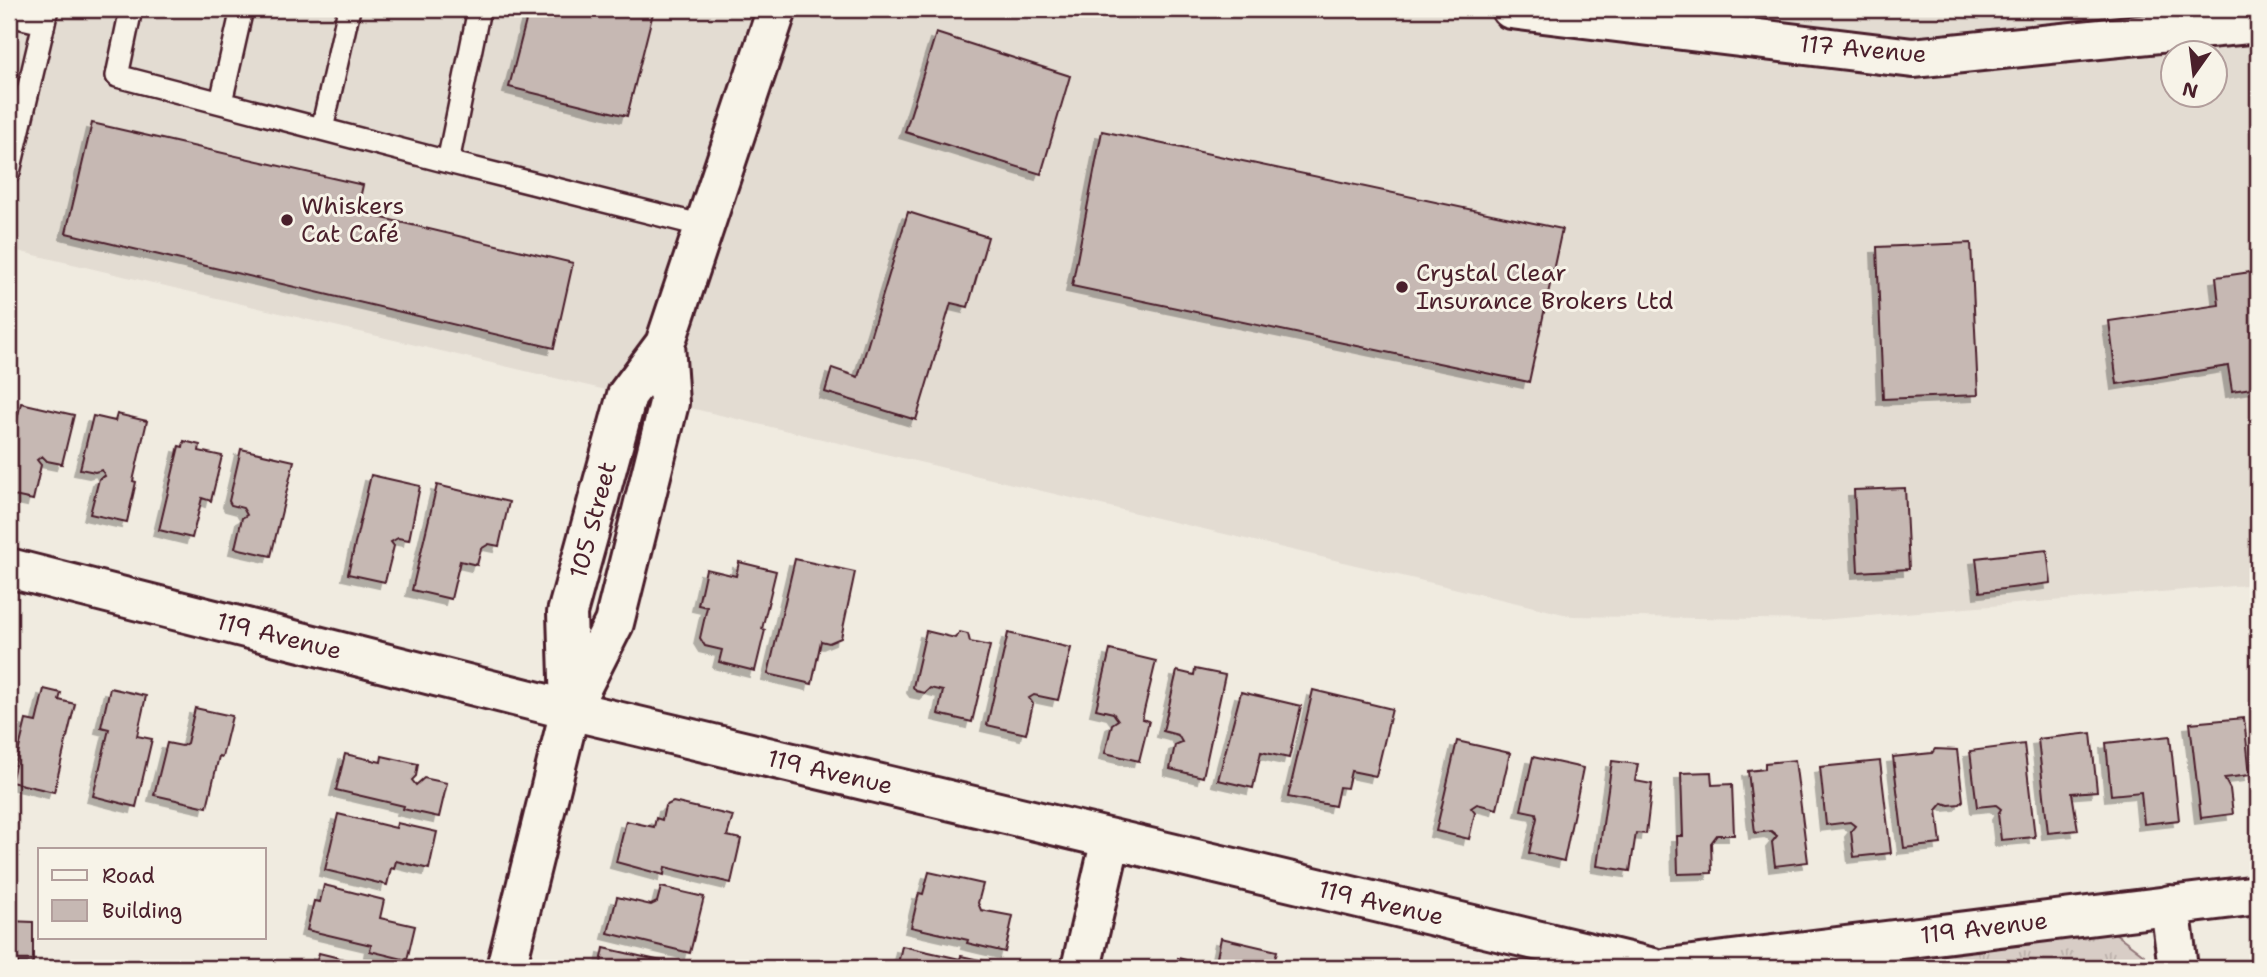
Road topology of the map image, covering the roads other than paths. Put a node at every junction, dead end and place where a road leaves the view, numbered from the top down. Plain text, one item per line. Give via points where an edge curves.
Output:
1 (131, 9) edge
2 (242, 9) edge
3 (349, 9) edge
4 (479, 9) edge
5 (777, 9) edge
6 (1511, 9) edge
7 (9, 15) edge
8 (46, 16) edge
9 (2258, 23) edge
10 (221, 102) junction
11 (322, 129) junction
12 (447, 162) junction
13 (9, 172) edge
14 (704, 226) junction
15 (9, 568) edge
16 (570, 710) junction
17 (1111, 839) junction
18 (2258, 895) edge
19 (2170, 905) junction
20 (506, 968) edge
21 (1081, 968) edge
22 (1653, 968) edge
23 (1668, 968) edge
24 (2178, 968) edge

1 - 10 lane via 117,76
2 - 10 lane
3 - 11 lane
4 - 12 lane
5 - 14 street, 105 Street
6 - 9 street, 117 Avenue via 1913,58
7 - 8 lane
8 - 13 lane
10 - 11 lane
11 - 12 lane
12 - 14 lane
14 - 16 street, 105 Street via 665,344 627,395 567,613
15 - 16 street, 119 Avenue
16 - 17 street, 119 Avenue
16 - 20 street, 105 Street
17 - 21 street
17 - 22 street, 119 Avenue
18 - 19 street, 119 Avenue
19 - 23 street, 119 Avenue
19 - 24 street

